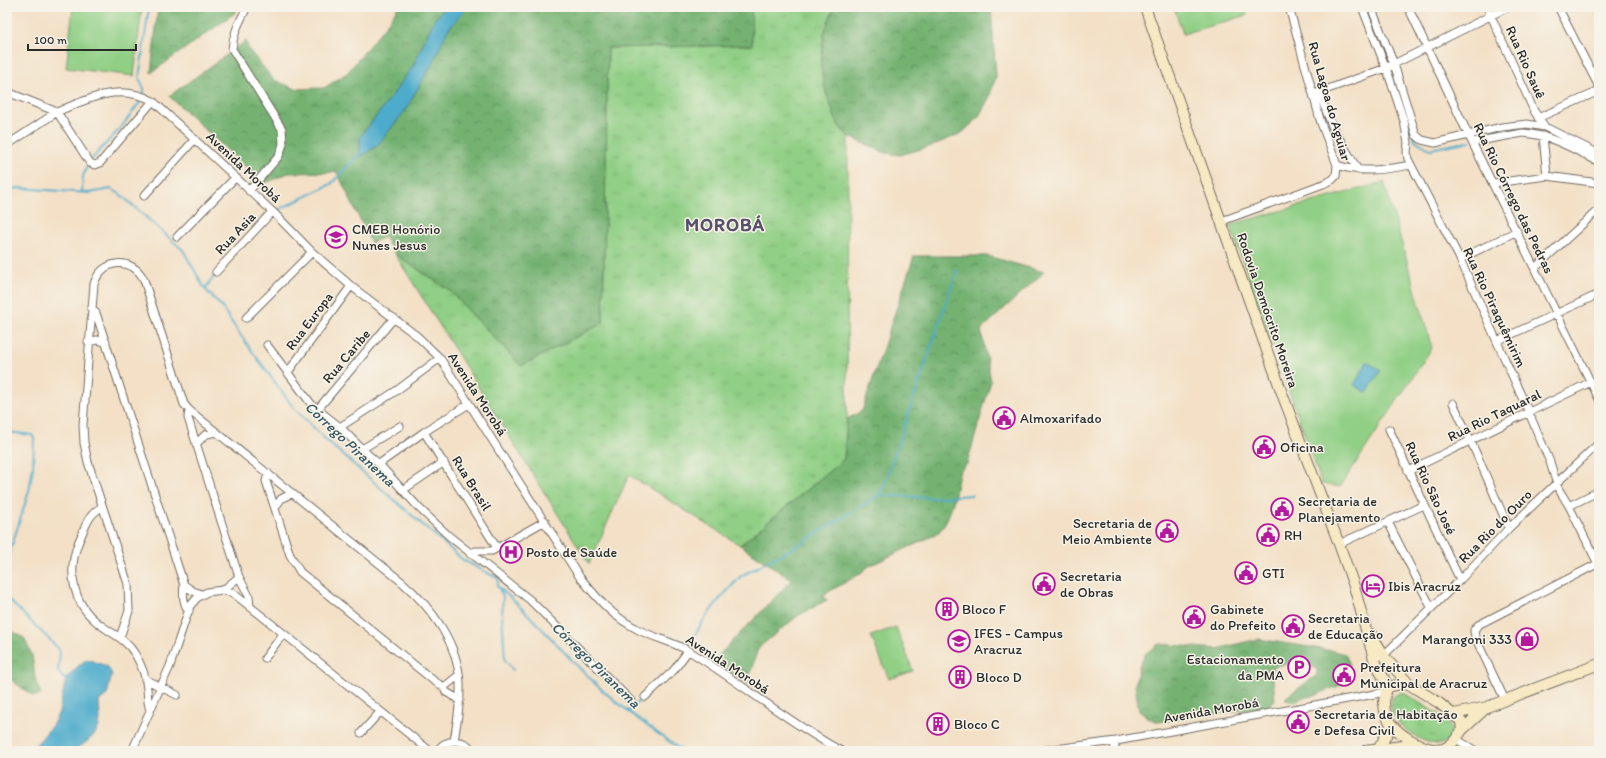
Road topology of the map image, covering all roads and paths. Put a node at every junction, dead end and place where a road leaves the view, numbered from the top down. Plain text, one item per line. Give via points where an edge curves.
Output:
1 (247, 7) edge
2 (1145, 7) edge
3 (1289, 7) edge
4 (1362, 7) edge
5 (1371, 7) edge
6 (1408, 7) edge
7 (1487, 7) edge
8 (1508, 7) edge
9 (1558, 7) edge
10 (1491, 15) junction
11 (1428, 46) junction
12 (1394, 64) junction
13 (1386, 68) junction
14 (7, 82) edge
15 (1599, 87) edge
16 (1599, 91) edge
17 (8, 93) edge
18 (1317, 93) junction
19 (153, 101) junction
20 (57, 112) junction
21 (1538, 118) junction
22 (1545, 127) junction
23 (1468, 134) junction
24 (1543, 136) junction
25 (195, 139) junction
26 (1473, 142) junction
27 (7, 144) edge
28 (1599, 154) edge
29 (1599, 162) edge
30 (1337, 165) junction
31 (1411, 166) junction
32 (1358, 170) junction
33 (1547, 176) junction
34 (235, 178) junction
35 (1599, 183) edge
36 (1494, 184) junction
37 (249, 191) junction
38 (144, 196) dead end
39 (1599, 209) edge
40 (272, 212) junction
41 (1222, 221) junction
42 (1517, 231) junction
43 (177, 237) dead end
44 (312, 252) junction
45 (1460, 259) junction
46 (1535, 268) junction
47 (216, 272) dead end
48 (352, 286) junction
49 (1599, 294) edge
50 (91, 309) junction
51 (1556, 313) junction
52 (246, 318) dead end
53 (394, 318) junction
54 (1497, 341) junction
55 (88, 342) junction
56 (106, 342) junction
57 (267, 345) dead end
58 (440, 358) junction
59 (288, 372) junction
60 (1591, 382) junction
61 (1599, 399) edge
62 (1453, 403) dead end
63 (469, 404) junction
64 (188, 410) junction
65 (318, 410) junction
66 (1529, 413) junction
67 (400, 426) dead end
68 (340, 427) junction
69 (1389, 429) dead end
70 (215, 432) junction
71 (424, 432) junction
72 (1471, 441) junction
73 (1599, 443) edge
74 (196, 444) junction
75 (362, 449) junction
76 (444, 462) junction
77 (379, 464) junction
78 (1408, 471) junction
79 (268, 473) junction
80 (1556, 483) junction
81 (404, 490) junction
82 (1599, 491) edge
83 (292, 493) junction
84 (1424, 505) junction
85 (1569, 506) junction
86 (102, 507) junction
87 (275, 508) junction
88 (545, 521) junction
89 (1388, 522) junction
90 (1509, 528) junction
91 (1339, 544) junction
92 (497, 548) junction
93 (470, 554) junction
94 (1599, 564) edge
95 (239, 577) junction
96 (1460, 580) junction
97 (184, 585) junction
98 (223, 590) junction
99 (202, 594) junction
100 (250, 606) junction
101 (1431, 607) junction
102 (189, 611) junction
103 (283, 634) junction
104 (120, 637) junction
105 (688, 651) junction
106 (1379, 657) junction
107 (265, 658) dead end
108 (1599, 664) edge
109 (459, 675) junction
110 (145, 679) junction
111 (1410, 685) junction
112 (161, 687) junction
113 (444, 687) junction
114 (1387, 690) junction
115 (177, 695) dead end
116 (645, 697) dead end
117 (460, 700) junction
118 (1505, 700) junction
119 (631, 701) dead end
120 (1487, 707) junction
121 (150, 710) junction
122 (380, 712) junction
123 (1454, 714) junction
124 (1392, 725) junction
125 (1462, 730) junction
126 (361, 733) dead end
127 (1456, 739) junction
128 (454, 741) junction
129 (1116, 741) junction
130 (1416, 744) junction
131 (1372, 750) edge
132 (1436, 750) edge
133 (132, 751) edge
134 (430, 751) edge
135 (437, 751) edge
136 (473, 751) edge
137 (841, 751) edge
138 (1040, 751) edge
139 (1114, 751) edge
140 (1476, 751) edge

1 - 37 street via 236,28 232,49 282,129 283,144 279,156
2 - 41 street, Rodovia Demócrito Moreira
3 - 18 street, Rua Lagoa do Aguiar
4 - 13 street, Rua Rio Piraquêmirim
5 - 12 street
6 - 11 street, Rua Rio Córrego das Pedras
7 - 10 street, Rua Rio Sauê
8 - 10 street
9 - 15 street
10 - 11 street
10 - 21 street, Rua Rio Sauê
11 - 12 street
11 - 23 street, Rua Rio Córrego das Pedras
12 - 13 street
12 - 23 street via 1416,135 1422,140 1435,143
13 - 18 street
13 - 31 street, Rua Rio Piraquêmirim via 1404,122
14 - 17 street
16 - 21 street
17 - 20 street
18 - 30 street, Rua Lagoa do Aguiar via 1321,123
18 - 32 street via 1332,128
19 - 20 street, Avenida Morobá via 132,93 98,95
19 - 20 street via 100,163 95,165 90,163
19 - 25 street, Avenida Morobá
20 - 27 street, Avenida Morobá
21 - 22 street, Rua Rio Sauê
22 - 23 street via 1527,124 1502,126
22 - 28 street
23 - 26 street, Rua Rio Córrego das Pedras
24 - 26 street via 1523,133
24 - 29 street
24 - 33 street
25 - 34 street, Avenida Morobá
25 - 38 street
26 - 36 street, Rua Rio Córrego das Pedras
30 - 32 street
30 - 41 street, Rua Lagoa do Aguiar via 1336,176 1332,180
31 - 32 street
31 - 45 street, Rua Rio Piraquêmirim
33 - 35 street
33 - 36 street
34 - 37 street, Avenida Morobá
34 - 43 street
36 - 42 street, Rua Rio Córrego das Pedras
37 - 40 street, Avenida Morobá
39 - 46 street
40 - 44 street, Avenida Morobá
40 - 47 street, Rua Asia
41 - 91 street, Rodovia Demócrito Moreira via 1283,396
42 - 45 street
42 - 46 street, Rua Rio Córrego das Pedras
44 - 48 street, Avenida Morobá
44 - 52 street
45 - 54 street, Rua Rio Piraquêmirim
46 - 51 street, Rua Rio Córrego das Pedras
48 - 53 street, Avenida Morobá
48 - 59 street, Rua Europa
49 - 51 street
50 - 55 street
50 - 56 street via 96,313
50 - 64 street via 95,279 104,268 122,263 132,266 139,272 144,280
51 - 54 street
51 - 60 street, Rua Rio Córrego das Pedras
53 - 58 street, Avenida Morobá
53 - 65 street, Rua Caribe
54 - 66 street, Rua Rio Piraquêmirim
55 - 56 street
55 - 86 street via 83,434 88,462
56 - 97 street
57 - 59 street
58 - 63 street, Avenida Morobá
58 - 68 street via 396,391
59 - 65 street
60 - 61 street, Rua Rio Córrego das Pedras
60 - 66 street, Rua Rio Taquaral
62 - 72 street
63 - 71 street
63 - 88 street, Avenida Morobá
64 - 70 street
64 - 74 street
65 - 68 street
66 - 72 street, Rua Rio Taquaral
66 - 80 street, Rua Rio Piraquêmirim
67 - 75 street
68 - 75 street
69 - 78 street, Rua Rio São José
70 - 74 street via 205,434
70 - 79 street
71 - 76 street, Rua Brasil
71 - 77 street
72 - 78 street, Rua Rio Taquaral
72 - 90 street
73 - 80 street, Rua Rio do Ouro
74 - 95 street
75 - 77 street
76 - 81 street
76 - 92 street, Rua Brasil
77 - 81 street
78 - 84 street, Rua Rio São José
79 - 83 street
79 - 87 street via 266,481
80 - 85 street, Rua Rio Piraquêmirim
80 - 90 street, Rua Rio do Ouro
81 - 93 street via 439,527
82 - 85 street
83 - 87 street via 281,499
83 - 109 street via 418,597 438,621 451,646
84 - 89 street
84 - 96 street, Rua Rio São José
85 - 94 street, Rua Rio Piraquêmirim
86 - 104 street via 129,593 129,611
86 - 104 street via 88,520 75,552 72,566 73,581 77,597 86,611 98,623
87 - 113 street via 290,555 300,572
88 - 92 street
88 - 105 street, Avenida Morobá via 579,576 601,604 639,630
89 - 91 street
89 - 101 street
90 - 96 street, Rua Rio do Ouro
91 - 106 street, Rodovia Demócrito Moreira via 1364,622
92 - 93 street
93 - 119 street via 530,600
94 - 118 street via 1478,624 1474,630 1475,637
95 - 98 street
95 - 100 street via 249,596
96 - 101 street, Rua Rio do Ouro
97 - 99 street
97 - 102 street via 186,607
98 - 99 street
98 - 100 street via 233,593
99 - 102 street
100 - 103 street
101 - 106 street, Rua Rio do Ouro
102 - 112 street
103 - 107 street
103 - 122 street
104 - 110 street via 136,655
105 - 116 street via 674,670
105 - 137 street, Avenida Morobá
106 - 111 street, Rodovia Demócrito Moreira
106 - 114 street, Rodovia Demócrito Moreira
108 - 118 street
109 - 113 street
109 - 117 street
110 - 112 street
110 - 121 street
111 - 114 street via 1402,684
111 - 123 street, Rodovia Demócrito Moreira
112 - 115 street
112 - 121 street
113 - 117 street via 446,692
114 - 124 street via 1384,708
114 - 129 street, Avenida Morobá
117 - 128 street
118 - 120 street
120 - 123 street
120 - 125 street
121 - 133 street
122 - 126 street
122 - 134 street
123 - 125 street via 1461,722
124 - 130 street
124 - 131 street
125 - 127 street
127 - 132 street via 1443,749
127 - 140 street
128 - 135 street via 442,745
128 - 136 street via 466,744
129 - 138 street, Avenida Morobá
129 - 139 street
130 - 131 street
130 - 132 street

